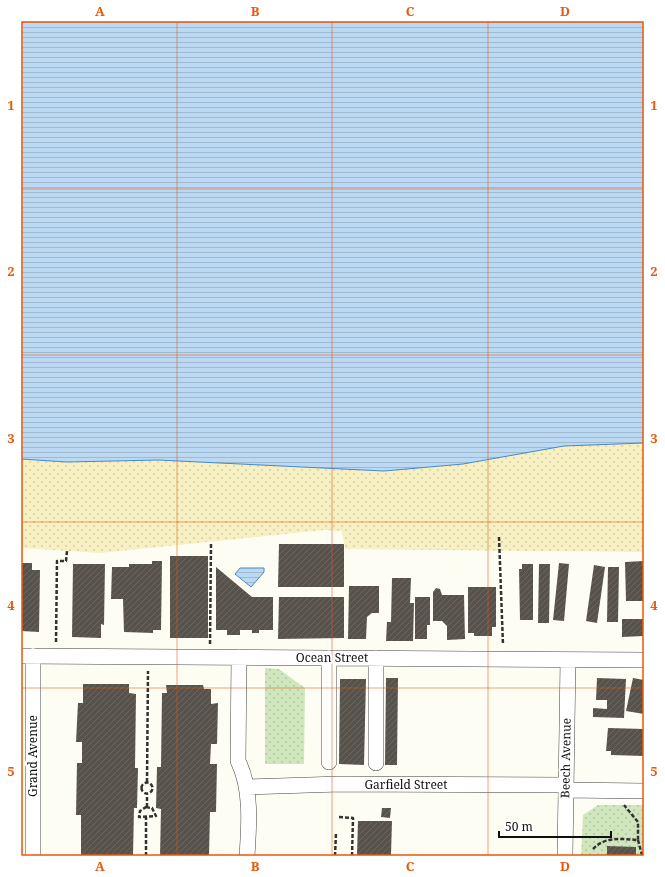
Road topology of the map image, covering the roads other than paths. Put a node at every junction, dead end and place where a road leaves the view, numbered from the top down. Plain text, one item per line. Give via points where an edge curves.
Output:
1 (27, 656) edge
2 (239, 657) junction
3 (329, 658) junction
4 (376, 658) junction
5 (568, 660) junction
6 (644, 660) edge
7 (328, 762) dead end
8 (376, 763) dead end
9 (27, 783) edge
10 (246, 787) junction
11 (566, 787) junction
12 (644, 791) edge
13 (33, 856) edge
14 (247, 856) edge
15 (565, 856) edge

1 - 2 street, Ocean Street
1 - 9 street, Grand Avenue
2 - 3 street, Ocean Street
2 - 10 street via 238,761 244,772
3 - 4 street, Ocean Street
3 - 7 street
4 - 5 street, Ocean Street
4 - 8 street
5 - 6 street, Ocean Street
5 - 11 street, Beech Avenue
9 - 13 street, Grand Avenue
10 - 11 street, Garfield Street via 340,784
10 - 14 street
11 - 12 street, Garfield Street
11 - 15 street, Beech Avenue

